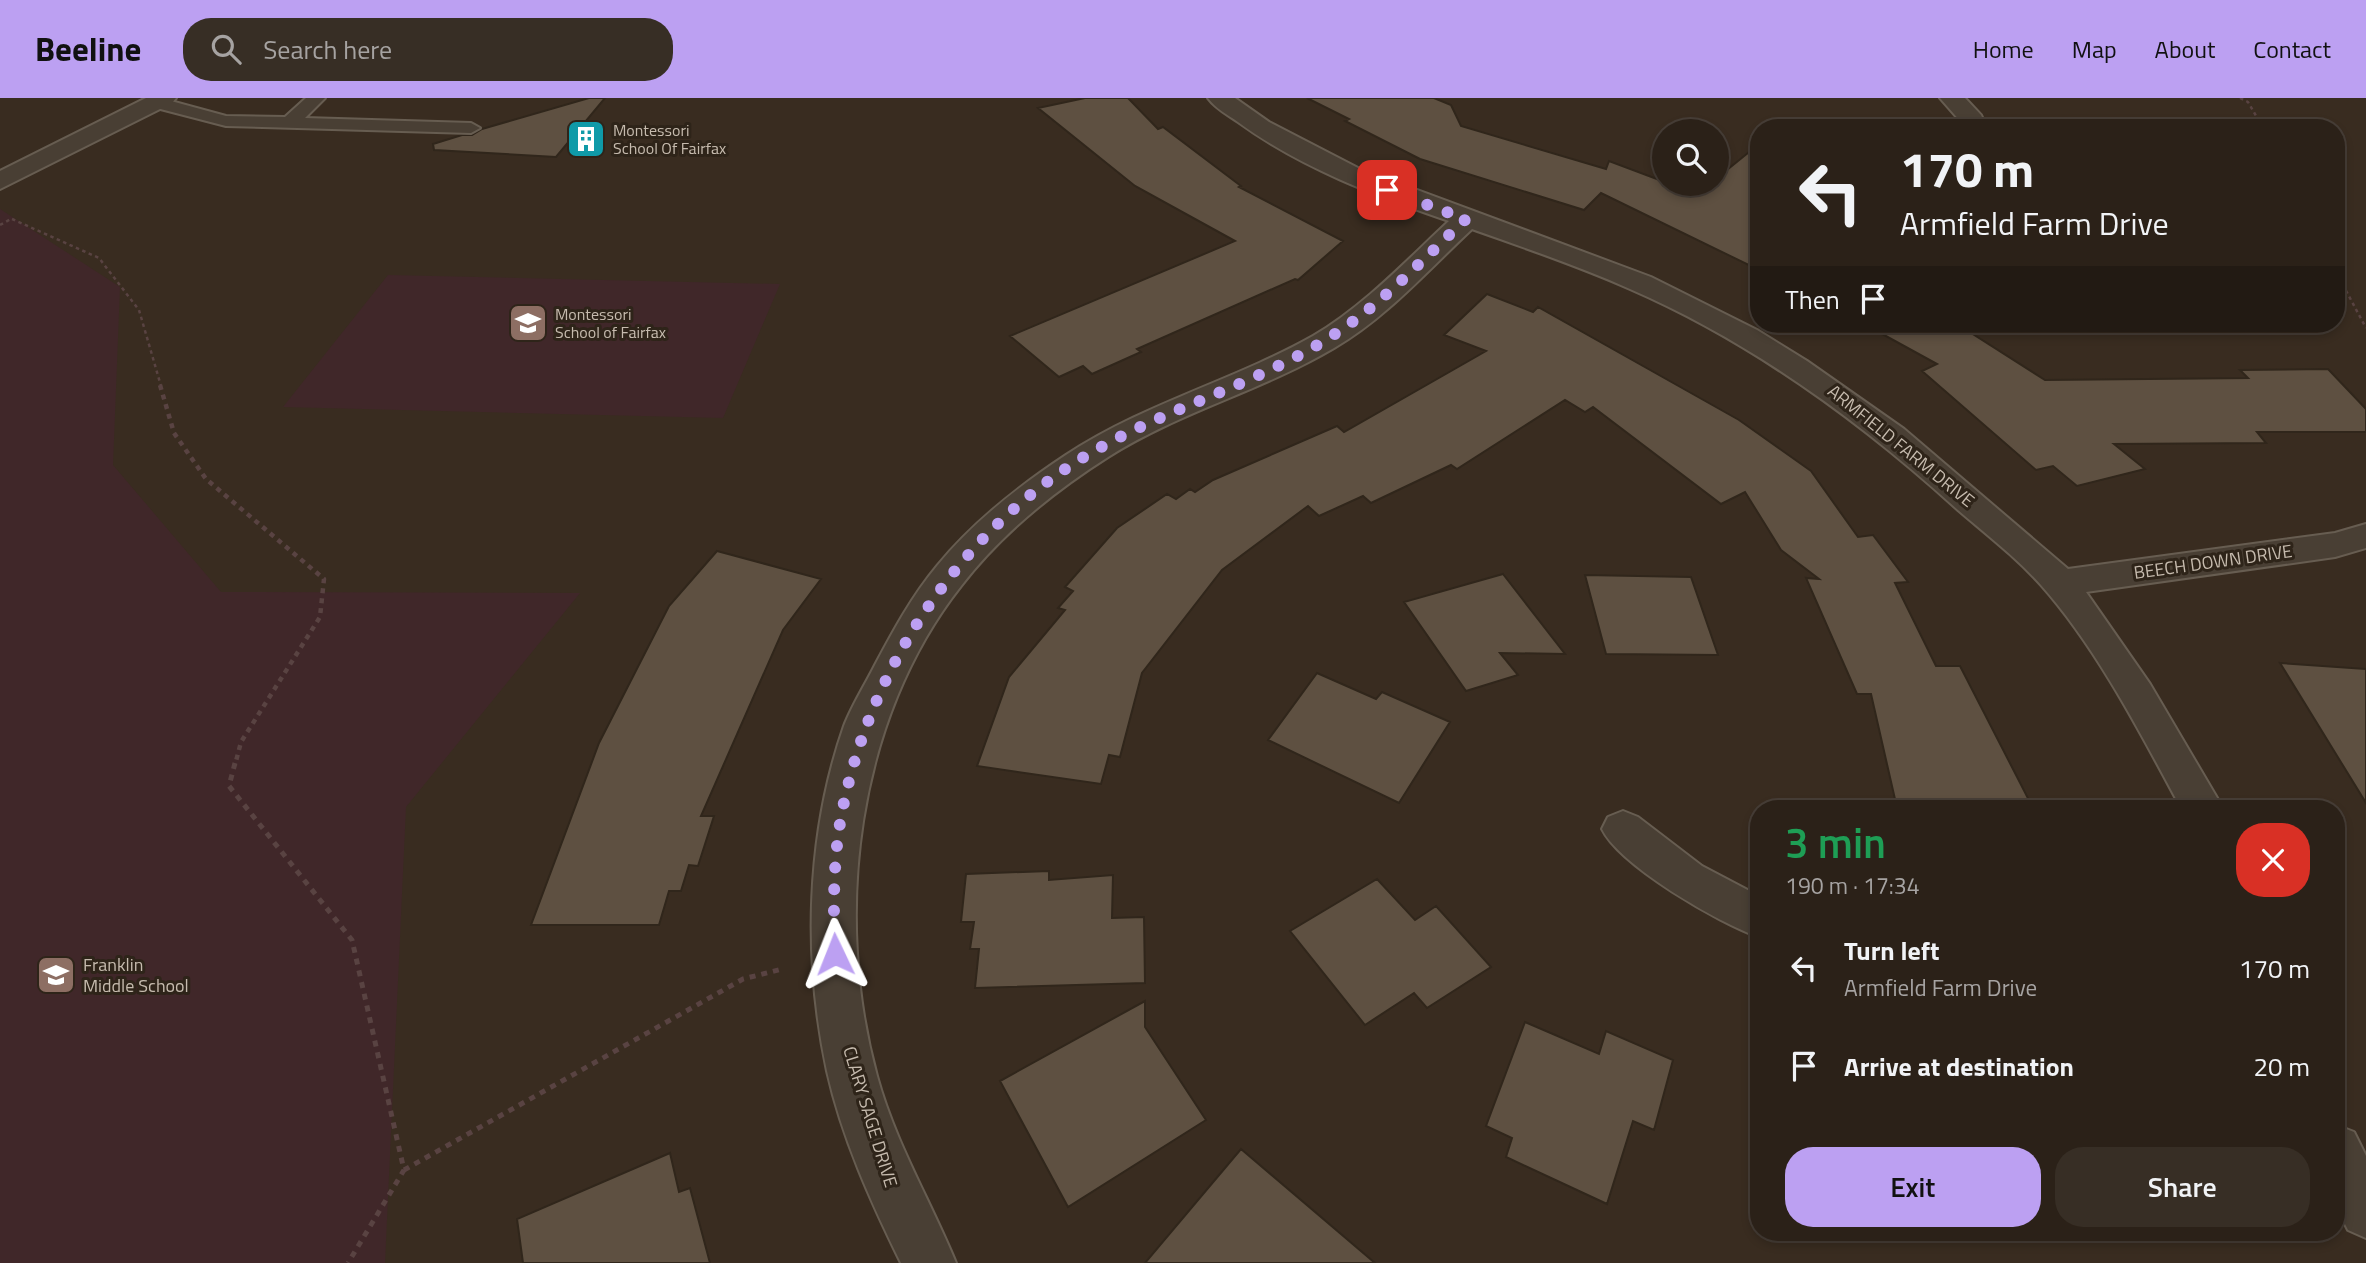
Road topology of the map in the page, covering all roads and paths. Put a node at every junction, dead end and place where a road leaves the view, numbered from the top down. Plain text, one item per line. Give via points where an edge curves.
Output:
1 (316, 98) edge
2 (1220, 98) edge
3 (1952, 98) edge
4 (2240, 98) edge
5 (159, 100) edge
6 (1972, 119) edge
7 (2258, 119) edge
8 (289, 122) junction
9 (471, 128) dead end
10 (0, 181) edge
11 (12, 218) dead end
12 (1466, 219) junction
13 (2345, 291) edge
14 (2366, 328) edge
15 (2366, 536) edge
16 (2060, 583) junction
17 (2198, 800) edge
18 (1623, 829) dead end
19 (1750, 913) edge
20 (835, 954) junction
21 (2345, 1169) edge
22 (404, 1170) junction
23 (2366, 1212) edge
24 (348, 1263) edge
25 (929, 1263) edge

1 - 8 lane
2 - 12 street, ARMFIELD FARM DRIVE via 1335,167
3 - 6 street
4 - 7 path via 2248,102
5 - 8 lane via 226,121
5 - 10 street
8 - 9 lane
11 - 22 path via 99,258 139,310 174,433 206,479 324,579 320,617 241,742 229,786 352,940
12 - 16 street, ARMFIELD FARM DRIVE via 1586,260 1656,290 1819,380 1898,439
12 - 20 street, CLARY SAGE DRIVE via 1354,321 1325,341 1100,447 1042,486 955,568 911,630 865,724 843,808 833,899
13 - 14 path
15 - 16 street, BEECH DOWN DRIVE via 2335,545
16 - 17 street, ARMFIELD FARM DRIVE via 2109,651
18 - 19 street via 1687,879
20 - 22 path via 743,979
20 - 25 street, CLARY SAGE DRIVE via 853,1074 891,1189
21 - 23 street
22 - 24 path

